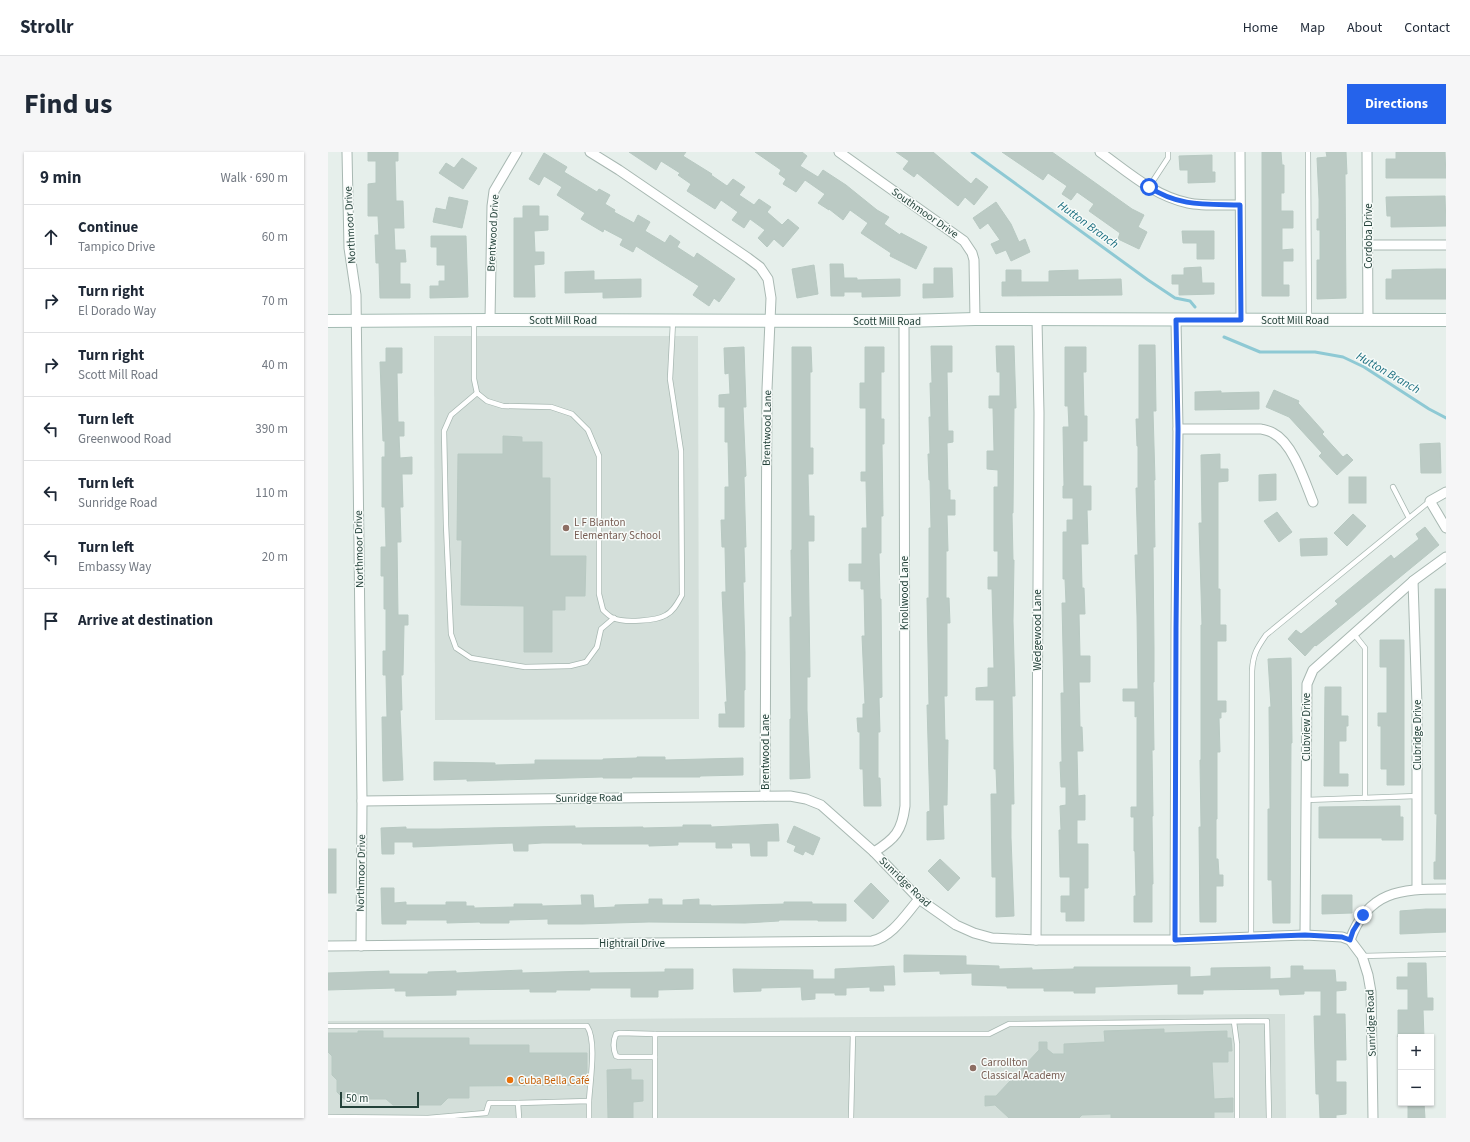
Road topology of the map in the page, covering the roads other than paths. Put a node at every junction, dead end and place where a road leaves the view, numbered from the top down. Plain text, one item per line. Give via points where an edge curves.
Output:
1 (346, 152) edge
2 (517, 152) edge
3 (590, 152) edge
4 (839, 152) edge
5 (1100, 152) edge
6 (1168, 152) edge
7 (1240, 152) edge
8 (1308, 152) edge
9 (1367, 152) edge
10 (1149, 187) junction
11 (1240, 205) junction
12 (1368, 245) junction
13 (1446, 245) edge
14 (975, 319) junction
15 (474, 320) junction
16 (490, 320) junction
17 (673, 320) junction
18 (1037, 320) junction
19 (1176, 320) junction
20 (1241, 320) junction
21 (1309, 320) junction
22 (1368, 320) junction
23 (1446, 320) edge
24 (328, 321) edge
25 (356, 321) junction
26 (769, 321) junction
27 (904, 321) junction
28 (477, 393) junction
29 (1178, 429) junction
30 (1393, 487) dead end
31 (1446, 492) edge
32 (1430, 501) junction
33 (1313, 502) dead end
34 (1409, 518) junction
35 (1446, 528) edge
36 (1446, 557) edge
37 (1414, 581) junction
38 (614, 618) junction
39 (1354, 634) junction
40 (765, 796) junction
41 (1417, 796) junction
42 (1365, 798) junction
43 (1306, 800) junction
44 (362, 801) junction
45 (874, 852) junction
46 (1417, 889) junction
47 (1446, 889) edge
48 (919, 899) junction
49 (1305, 935) junction
50 (1251, 937) junction
51 (1036, 940) junction
52 (1175, 940) junction
53 (1350, 940) junction
54 (328, 946) edge
55 (360, 946) junction
56 (1446, 954) edge
57 (1362, 956) junction
58 (1234, 1022) junction
59 (328, 1026) edge
60 (655, 1034) junction
61 (853, 1034) junction
62 (655, 1057) junction
63 (589, 1101) junction
64 (518, 1103) junction
65 (328, 1117) edge
66 (400, 1118) edge
67 (428, 1118) edge
68 (519, 1118) edge
69 (589, 1118) edge
70 (655, 1118) edge
71 (851, 1118) edge
72 (1237, 1118) edge
73 (1269, 1118) edge
74 (1373, 1118) edge

1 - 25 street, Northmoor Drive via 349,248 356,295
2 - 16 street, Brentwood Drive via 494,191
3 - 26 street, Brentwood Lane via 760,267 768,279 771,298
4 - 14 street, Southmoor Drive via 964,241 974,260
5 - 10 street
6 - 10 lane via 1168,158
7 - 11 street
8 - 21 lane
9 - 12 street, Cordoba Drive
10 - 11 street via 1172,199 1189,204
11 - 20 street
12 - 13 street
12 - 22 street, Cordoba Drive
14 - 18 street, Scott Mill Road
14 - 27 street, Scott Mill Road
15 - 16 street, Scott Mill Road
15 - 25 street, Scott Mill Road
15 - 28 lane via 474,379
16 - 17 street, Scott Mill Road
17 - 26 street, Scott Mill Road
17 - 38 lane via 670,379 681,452 682,595 676,607 667,615 652,620
18 - 19 street, Scott Mill Road
18 - 51 street, Wedgewood Lane
19 - 20 street, Scott Mill Road
19 - 29 street
20 - 21 street, Scott Mill Road
21 - 22 street, Scott Mill Road
22 - 23 street, Scott Mill Road
24 - 25 street, Scott Mill Road
25 - 44 street, Northmoor Drive
26 - 27 street, Scott Mill Road
26 - 40 street, Brentwood Lane
27 - 45 street, Knollwood Lane via 905,806 898,832 888,844
28 - 38 lane via 487,401 503,406 551,407 572,414 588,430 599,456 599,594 603,610
28 - 38 lane via 451,415 444,431 451,634 456,648 471,658 524,667 570,666 586,662 597,647 601,629
29 - 33 street via 1261,429 1273,433 1289,448
29 - 52 street
30 - 34 lane
31 - 32 street
32 - 34 lane
32 - 35 street
34 - 50 lane via 1266,635 1253,657
36 - 37 street, Clubview Drive
37 - 39 street, Clubview Drive
37 - 41 street, Clubridge Drive
39 - 42 lane via 1365,648
39 - 43 street, Clubview Drive via 1313,670 1306,684
40 - 44 street, Sunridge Road
40 - 45 street, Sunridge Road via 790,796 821,805
41 - 42 lane
41 - 46 street, Clubridge Drive
42 - 43 lane
43 - 49 street, Clubview Drive
44 - 55 street, Northmoor Drive
45 - 48 street, Sunridge Road
46 - 47 street
46 - 53 street via 1395,893 1374,902 1363,915
48 - 51 street, Sunridge Road via 974,933 992,938
48 - 55 street, Hightrail Drive via 890,932 872,941
49 - 50 street, Sunridge Road
49 - 53 street, Sunridge Road via 1342,937
50 - 52 street, Sunridge Road
51 - 52 street, Sunridge Road
53 - 57 street, Sunridge Road
54 - 55 street, Hightrail Drive
56 - 57 lane
57 - 74 street, Sunridge Road via 1371,992
58 - 61 lane via 1009,1024 990,1034
58 - 72 lane via 1237,1044
58 - 73 lane via 1267,1021
59 - 63 lane via 587,1026 591,1033 592,1061
60 - 61 lane
60 - 62 lane
60 - 62 lane via 616,1034 614,1050 619,1057
61 - 71 lane
62 - 70 lane
63 - 64 lane
63 - 69 lane
64 - 67 lane via 489,1103 486,1112
64 - 68 lane
65 - 66 lane
66 - 67 lane

